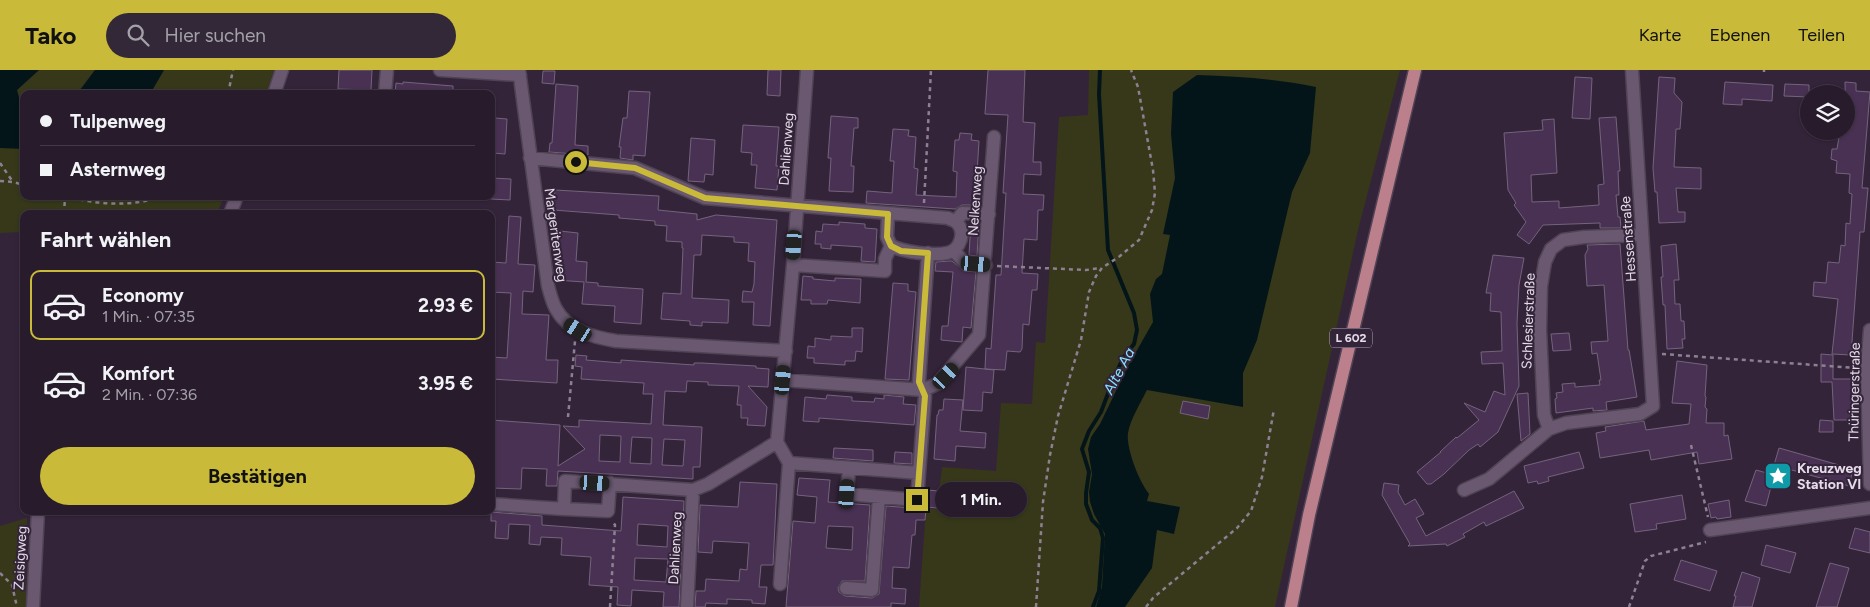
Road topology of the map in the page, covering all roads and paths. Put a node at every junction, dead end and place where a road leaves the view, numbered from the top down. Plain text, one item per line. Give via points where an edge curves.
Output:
1 (233, 70) edge
2 (282, 70) edge
3 (387, 70) edge
4 (440, 70) edge
5 (806, 70) edge
6 (931, 70) edge
7 (1131, 70) edge
8 (1415, 70) edge
9 (1632, 70) edge
10 (520, 72) edge
11 (229, 90) edge
12 (275, 90) edge
13 (385, 90) edge
14 (994, 137) dead end
15 (530, 158) junction
16 (0, 163) edge
17 (0, 181) edge
18 (14, 182) junction
19 (20, 184) edge
20 (79, 200) edge
21 (146, 200) edge
22 (797, 206) junction
23 (888, 214) junction
24 (989, 214) junction
25 (924, 216) junction
26 (956, 222) junction
27 (1642, 235) junction
28 (891, 246) junction
29 (954, 251) junction
30 (928, 253) junction
31 (793, 265) junction
32 (986, 265) junction
33 (1102, 268) junction
34 (578, 330) junction
35 (1870, 330) edge
36 (786, 351) junction
37 (1650, 353) junction
38 (1867, 369) junction
39 (783, 380) junction
40 (923, 390) junction
41 (1274, 409) dead end
42 (568, 417) dead end
43 (1548, 429) junction
44 (777, 442) junction
45 (1691, 445) dead end
46 (789, 463) junction
47 (849, 468) junction
48 (919, 473) junction
49 (610, 484) junction
50 (1870, 484) edge
51 (693, 490) junction
52 (1464, 490) dead end
53 (879, 497) junction
54 (495, 504) edge
55 (1870, 508) edge
56 (564, 509) junction
57 (608, 512) junction
58 (38, 515) edge
59 (1710, 530) junction
60 (0, 573) edge
61 (780, 584) dead end
62 (846, 588) dead end
63 (17, 607) edge
64 (33, 607) edge
65 (610, 607) edge
66 (687, 607) edge
67 (1036, 607) edge
68 (1146, 607) edge
69 (1291, 607) edge
70 (1629, 607) edge

1 - 11 path
2 - 12 street
3 - 13 street
4 - 10 street, Margeritenweg
5 - 22 street, Dahlienweg
6 - 25 path
7 - 33 path via 1138,87 1154,170 1155,193 1152,210 1139,240
8 - 69 main road, L 602 via 1309,515
9 - 27 street, Hessenstraße
10 - 15 street, Margeritenweg
14 - 24 street, Nelkenweg
15 - 22 street, Nelkenweg via 635,168 705,198
15 - 34 street, Margeritenweg via 548,286 555,308 568,324
16 - 18 path
17 - 18 path
18 - 19 path
20 - 21 path via 134,203
22 - 23 street, Nelkenweg
22 - 31 street, Dahlienweg
23 - 25 street, Nelkenweg
23 - 28 street via 887,237
24 - 26 street via 962,213
24 - 32 street, Nelkenweg
25 - 26 street, Nelkenweg
26 - 29 street, Nelkenweg via 960,229 960,242
27 - 37 street, Hessenstraße
27 - 43 street, Schlesierstraße via 1563,240 1551,249 1545,262 1540,330 1544,414
28 - 30 street, Nelkenweg via 901,251
28 - 31 street via 885,271
29 - 30 street, Nelkenweg
29 - 32 street via 965,263
30 - 40 street via 919,382
31 - 36 street, Dahlienweg
32 - 33 path
32 - 40 street, Nelkenweg via 979,335 938,384
33 - 67 path via 1089,292 1081,340 1050,455 1043,502
34 - 36 street, Margeritenweg via 616,341
34 - 42 path
35 - 38 street, Thüringerstraße
36 - 39 street, Dahlienweg
37 - 38 path
37 - 43 street, Hessenstraße via 1653,406 1640,414 1566,423
38 - 50 street, Thüringerstraße
39 - 40 street
39 - 44 street, Dahlienweg
40 - 48 street
41 - 68 path via 1262,477 1251,511 1237,528
43 - 52 street via 1490,479
44 - 46 street
44 - 51 street
45 - 59 path
46 - 47 street
46 - 61 street
47 - 48 street
47 - 53 street via 847,494
48 - 53 street via 917,500
49 - 51 street
49 - 56 street via 565,481
49 - 57 street
51 - 66 street, Dahlienweg
53 - 62 street via 872,590
54 - 56 street
55 - 59 street
56 - 57 street
57 - 65 path via 615,525
58 - 64 street, Zeisigweg
59 - 70 path via 1713,540 1651,556 1645,561
60 - 63 path via 12,586

